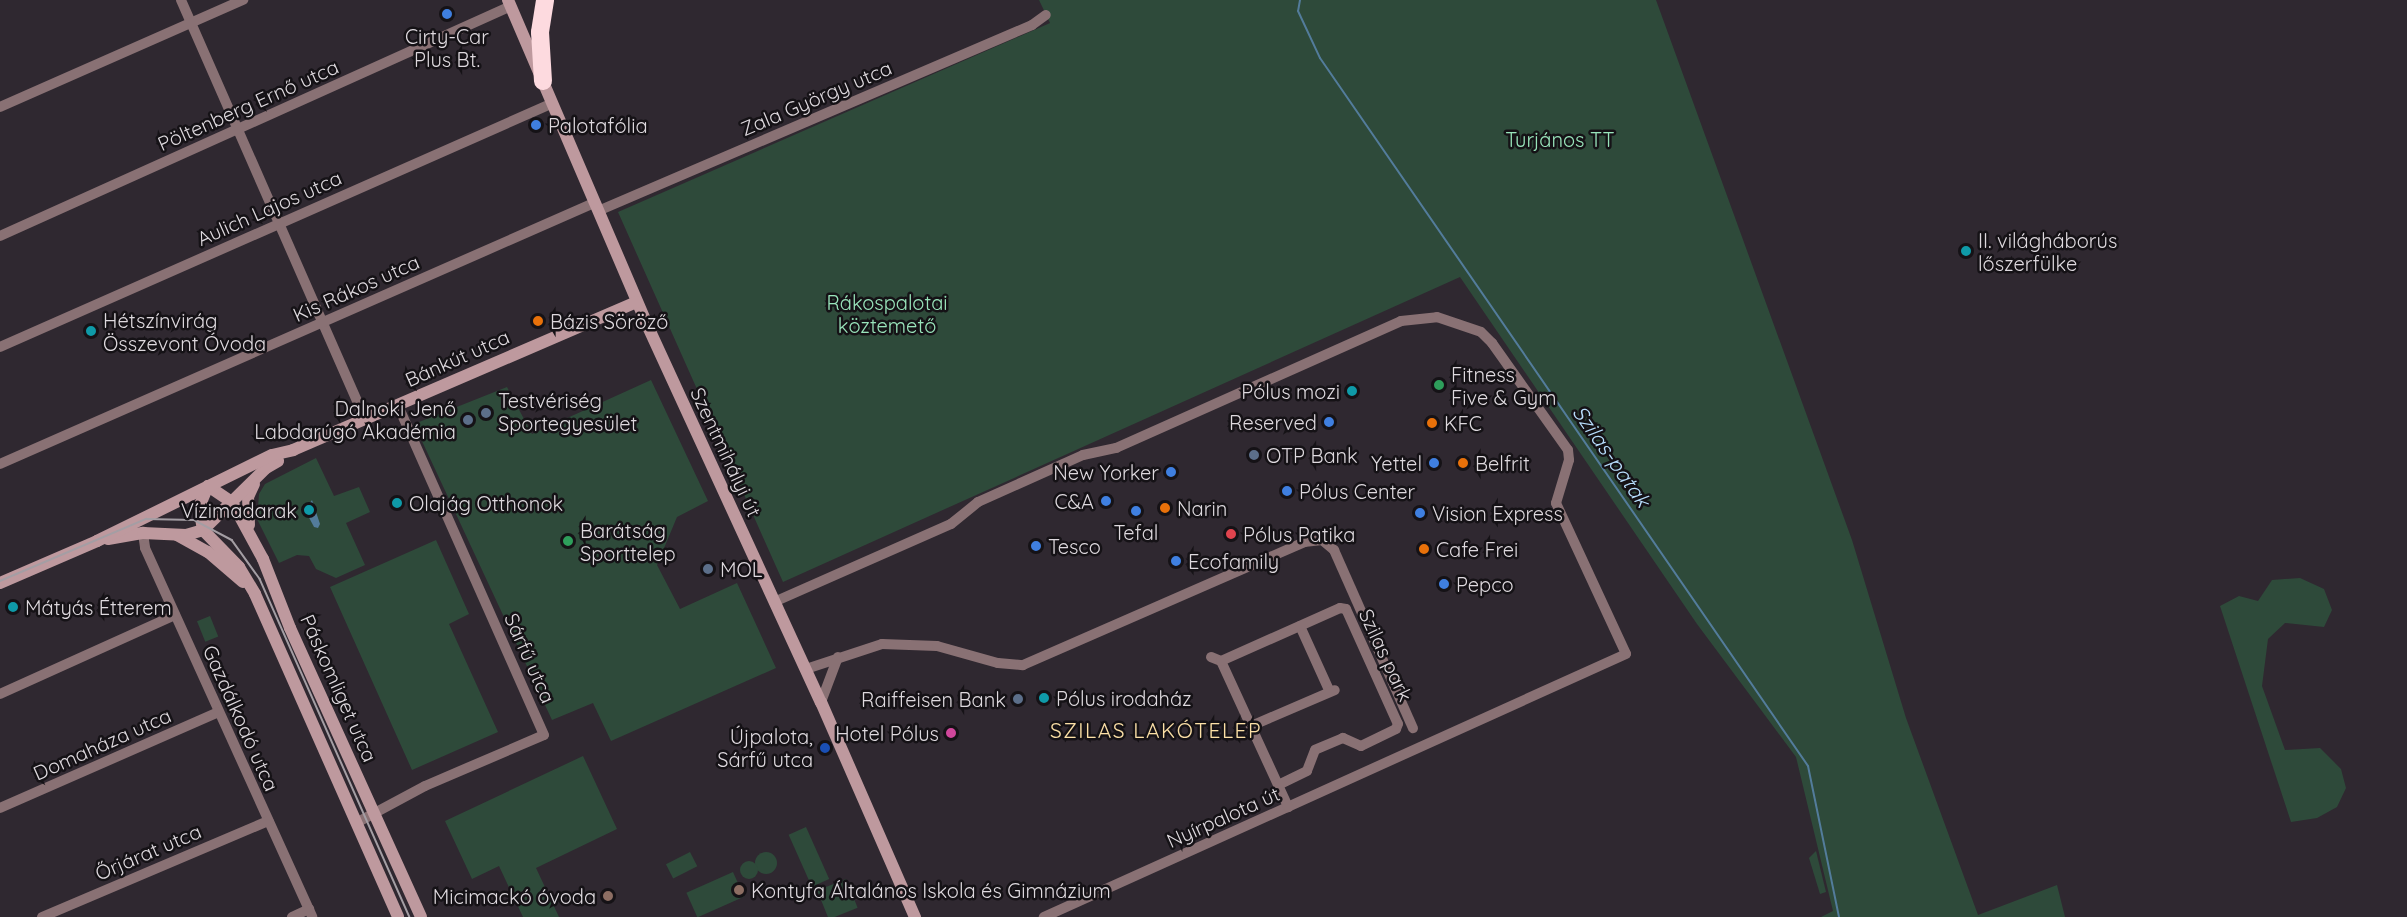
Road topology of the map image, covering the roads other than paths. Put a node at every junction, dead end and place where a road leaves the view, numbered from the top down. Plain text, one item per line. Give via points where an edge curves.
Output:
1 (181, 0) edge
2 (243, 0) edge
3 (545, 0) edge
4 (509, 3) edge
5 (1046, 15) dead end
6 (191, 23) junction
7 (543, 81) junction
8 (553, 103) junction
9 (0, 107) edge
10 (240, 130) junction
11 (596, 207) junction
12 (280, 222) junction
13 (0, 236) edge
14 (637, 302) junction
15 (322, 322) junction
16 (0, 347) edge
17 (398, 405) junction
18 (365, 419) junction
19 (293, 450) junction
20 (0, 464) edge
21 (257, 478) junction
22 (208, 486) junction
23 (232, 502) junction
24 (203, 530) junction
25 (144, 533) junction
26 (170, 533) junction
27 (251, 535) junction
28 (97, 541) junction
29 (0, 583) edge
30 (255, 594) junction
31 (774, 602) junction
32 (175, 615) junction
33 (1300, 626) junction
34 (838, 657) junction
35 (806, 669) junction
36 (0, 694) edge
37 (821, 702) junction
38 (219, 712) junction
39 (1251, 726) junction
40 (1413, 728) dead end
41 (1278, 785) junction
42 (1288, 807) junction
43 (0, 808) edge
44 (374, 815) junction
45 (268, 821) junction
46 (356, 823) junction
47 (310, 913) edge
48 (42, 917) edge
49 (291, 917) edge
50 (398, 917) edge
51 (421, 917) edge
52 (915, 917) edge
53 (1044, 917) edge

1 - 6 street
2 - 6 street
3 - 7 highway via 540,43
4 - 7 street, Szentmihályi út
4 - 10 street, Pöltenberg Ernő utca
5 - 11 street, Zala György utca via 1032,25
6 - 9 street
6 - 10 street
7 - 8 street, Szentmihályi út
8 - 11 street, Szentmihályi út
8 - 12 street, Aulich Lajos utca
10 - 12 street
10 - 13 street, Pöltenberg Ernő utca
11 - 14 street, Szentmihályi út
11 - 15 street, Kis Rákos utca
12 - 15 street
12 - 16 street, Aulich Lajos utca
14 - 17 street, Bánkút utca
14 - 31 street, Szentmihályi út
15 - 18 street
15 - 20 street, Kis Rákos utca
17 - 18 street, Bánkút utca
17 - 44 street, Sárfű utca via 544,735 425,786
18 - 19 street, Bánkút utca
19 - 21 street, Bánkút utca
19 - 22 street, Bánkút utca
21 - 23 street, Bánkút utca
21 - 27 street via 248,497
22 - 23 street, Páskomliget utca
22 - 24 street via 199,507
22 - 28 street, Bánkút utca
23 - 24 street, Bánkút utca
23 - 27 street, Páskomliget utca
24 - 26 street, Bánkút utca via 186,535
24 - 30 street, Páskomliget utca via 239,567
25 - 26 street, Bánkút utca
25 - 28 street, Bánkút utca
25 - 32 street, Gazdálkodó utca via 145,548
26 - 30 street, Páskomliget utca via 208,552
27 - 44 street, Páskomliget utca
28 - 29 street, Bánkút utca
30 - 46 street, Páskomliget utca
31 - 35 street, Szentmihályi út
31 - 42 street, Nyírpalota út via 951,524 978,502 1083,455 1116,448 1401,321 1437,317 1481,332 1568,450 1569,460 1556,503 1626,654
32 - 36 street
32 - 38 street, Gazdálkodó utca
33 - 39 street via 1333,691
33 - 39 street, Szilas park via 1216,659
33 - 41 street, Szilas park via 1346,609 1398,724 1396,729 1360,746 1343,738 1315,750 1307,771
34 - 35 street
34 - 37 street
34 - 40 street via 882,644 912,644 1023,665 1304,542 1322,540 1334,550
35 - 37 street, Szentmihályi út
37 - 52 street, Szentmihályi út
38 - 43 street, Domaháza utca
38 - 45 street, Gazdálkodó utca
39 - 41 street, Szilas park
41 - 42 street, Szilas park
42 - 53 street, Nyírpalota út
44 - 46 street, Sárfű utca
44 - 51 street, Páskomliget utca
45 - 47 street, Gazdálkodó utca
45 - 48 street, Őrjárat utca
46 - 50 street, Páskomliget utca
47 - 49 street

